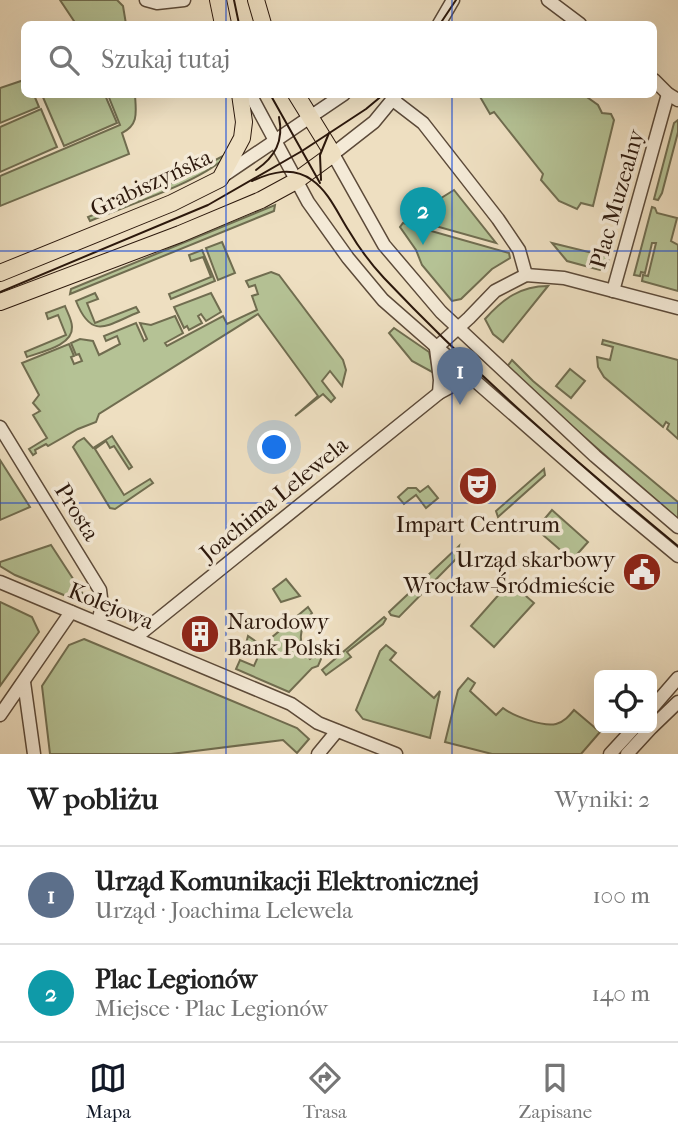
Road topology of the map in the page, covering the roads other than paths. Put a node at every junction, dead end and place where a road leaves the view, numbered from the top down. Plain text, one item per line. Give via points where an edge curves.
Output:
1 (146, 0) edge
2 (184, 0) edge
3 (218, 0) edge
4 (256, 0) edge
5 (453, 0) edge
6 (548, 0) edge
7 (222, 21) edge
8 (261, 21) edge
9 (439, 21) edge
10 (576, 21) edge
11 (657, 83) edge
12 (673, 97) edge
13 (241, 98) edge
14 (252, 98) edge
15 (299, 98) edge
16 (338, 98) edge
17 (394, 98) edge
18 (396, 98) edge
19 (311, 116) junction
20 (275, 142) junction
21 (333, 154) junction
22 (220, 178) junction
23 (296, 181) junction
24 (0, 273) edge
25 (526, 275) junction
26 (613, 291) junction
27 (0, 302) edge
28 (678, 308) edge
29 (458, 328) junction
30 (436, 348) junction
31 (468, 377) junction
32 (439, 393) junction
33 (0, 428) edge
34 (678, 527) edge
35 (678, 556) edge
36 (0, 582) edge
37 (71, 612) junction
38 (98, 622) junction
39 (135, 638) junction
40 (678, 678) edge
41 (23, 682) junction
42 (657, 702) edge
43 (678, 702) edge
44 (0, 715) edge
45 (657, 722) edge
46 (337, 731) junction
47 (629, 733) edge
48 (646, 733) edge
49 (34, 754) edge
50 (318, 754) edge
51 (396, 754) edge
52 (610, 754) edge
53 (627, 754) edge

1 - 2 street
3 - 7 main road
4 - 8 main road
5 - 9 street
6 - 10 street
11 - 12 street
12 - 26 street, Plac Muzealny
13 - 22 main road via 242,138
14 - 20 street
15 - 19 main road
16 - 19 street, Grabiszyńska
17 - 21 street via 374,122
18 - 25 street via 423,124 498,219 519,250
19 - 20 street, Grabiszyńska
19 - 21 main road
20 - 22 street, Grabiszyńska
20 - 23 street
21 - 23 main road
21 - 29 street via 384,245
22 - 24 main road, Grabiszyńska
23 - 27 main road via 180,234
23 - 30 street via 324,227 379,296
25 - 26 street via 554,276
25 - 29 street via 495,291
26 - 28 street, Plac Muzealny
29 - 30 street
29 - 34 street
30 - 31 street
30 - 32 street
31 - 32 street, Joachima Lelewela
31 - 35 street
32 - 39 street, Joachima Lelewela
33 - 38 street, Prosta via 100,590
36 - 37 street, Kolejowa
37 - 38 street, Kolejowa
37 - 41 street
38 - 39 street, Kolejowa
39 - 46 street, Kolejowa via 291,704
40 - 42 street
41 - 44 street
41 - 49 street
43 - 45 street
46 - 50 street
46 - 51 street, Kolejowa
47 - 52 street
48 - 53 street

